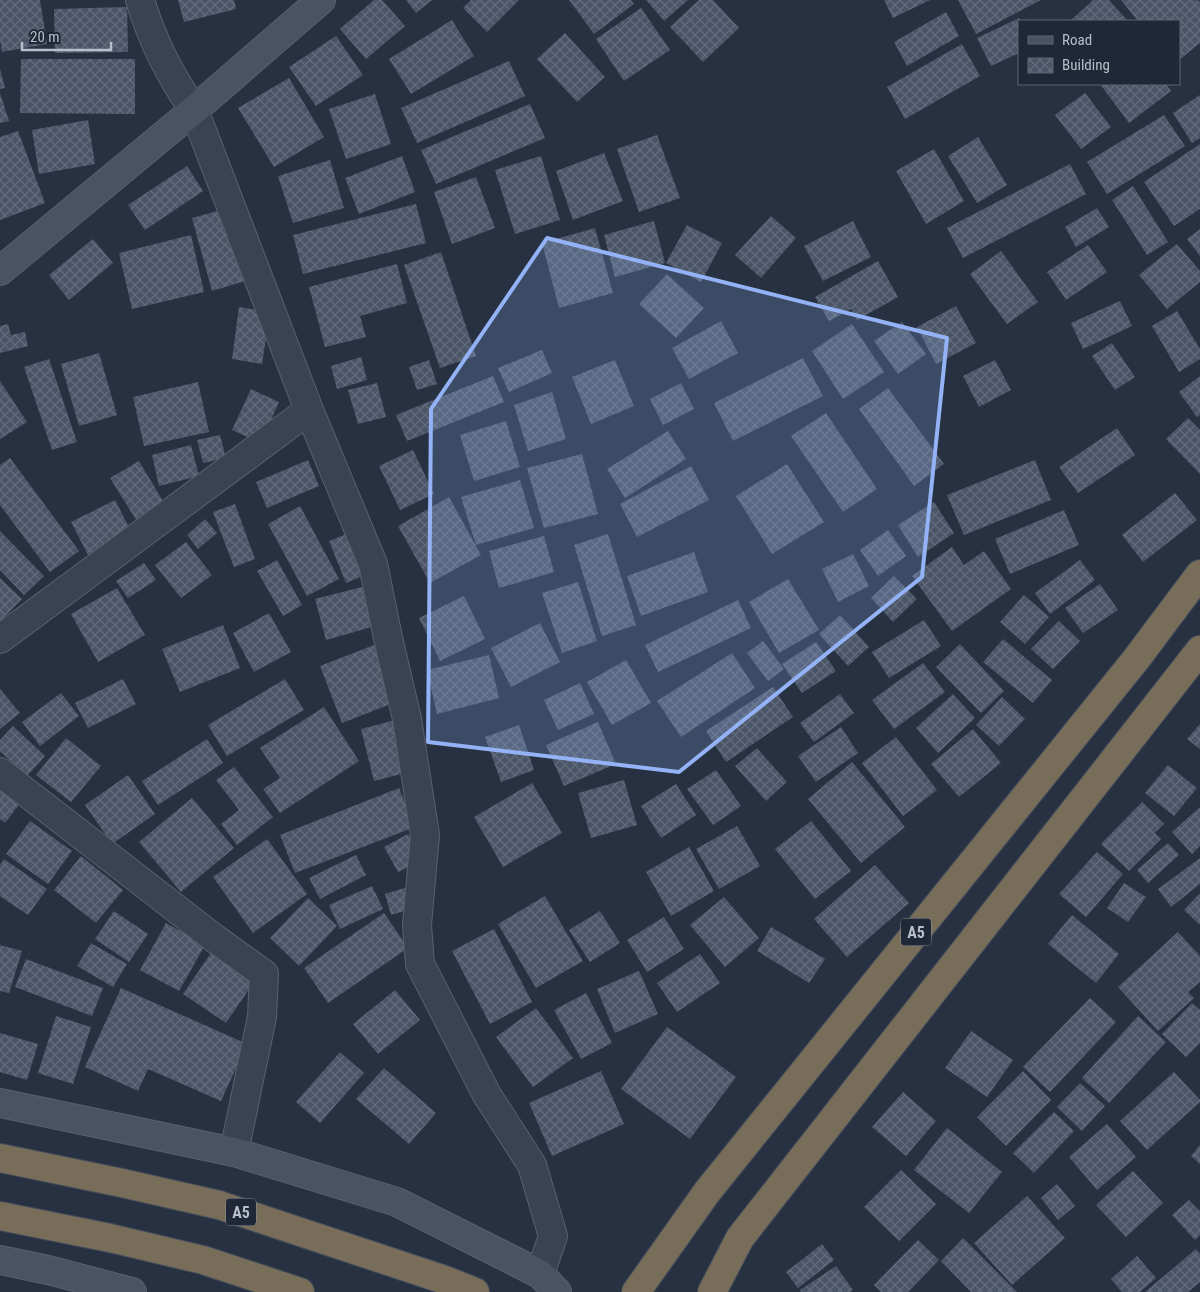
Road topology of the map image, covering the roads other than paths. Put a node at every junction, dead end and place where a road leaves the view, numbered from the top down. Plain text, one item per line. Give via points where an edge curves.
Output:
1 (140, 0) edge
2 (321, 0) edge
3 (194, 110) junction
4 (0, 272) edge
5 (309, 410) junction
6 (1200, 574) edge
7 (0, 639) edge
8 (1200, 650) edge
9 (0, 772) edge
10 (0, 1103) edge
11 (234, 1152) junction
12 (0, 1158) edge
13 (0, 1216) edge
14 (0, 1260) edge
15 (548, 1283) edge
16 (132, 1292) edge
17 (300, 1292) edge
18 (475, 1292) edge
19 (636, 1292) edge
20 (712, 1292) edge

1 - 3 street via 164,62
2 - 3 street
3 - 4 street
3 - 5 street
5 - 7 street
5 - 15 street via 373,564 407,719 425,835 417,925 420,964 487,1095 532,1165 553,1236
6 - 19 highway, A5 via 707,1192
8 - 20 highway via 740,1238
9 - 11 street via 264,974 262,1017
10 - 11 street
11 - 15 street via 396,1202
12 - 18 highway, A5 via 219,1205
13 - 17 highway via 203,1260
14 - 16 street

